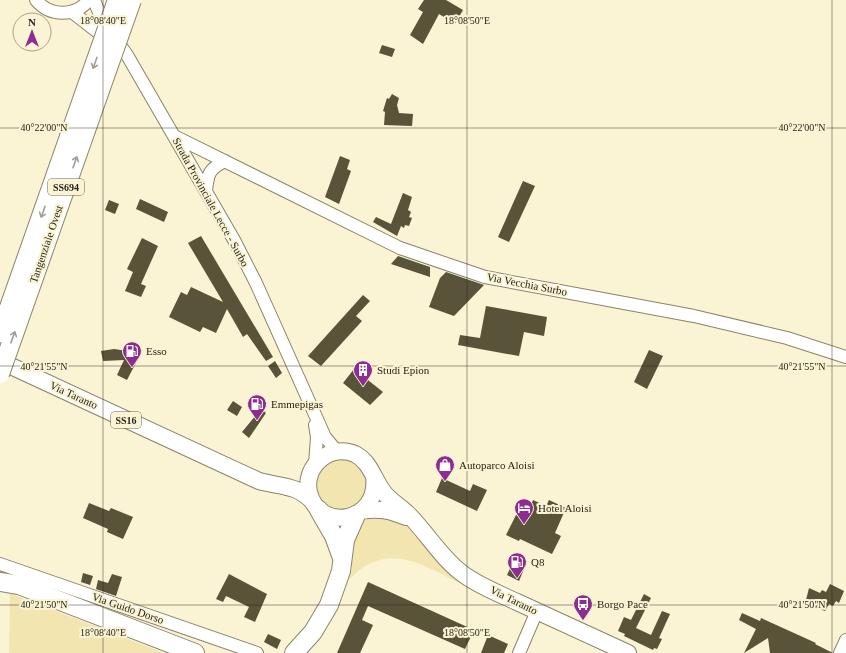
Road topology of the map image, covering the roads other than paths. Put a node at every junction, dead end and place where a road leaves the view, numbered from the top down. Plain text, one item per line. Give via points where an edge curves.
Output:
1 (36, 0) edge
2 (89, 0) edge
3 (94, 0) edge
4 (117, 0) edge
5 (132, 0) edge
6 (72, 12) junction
7 (127, 55) junction
8 (174, 136) junction
9 (225, 161) junction
10 (206, 191) junction
11 (0, 333) edge
12 (846, 357) edge
13 (0, 361) edge
14 (0, 374) edge
15 (313, 412) junction
16 (345, 452) junction
17 (313, 467) junction
18 (235, 470) junction
19 (374, 476) junction
20 (316, 506) junction
21 (359, 513) junction
22 (418, 524) junction
23 (342, 559) junction
24 (0, 564) edge
25 (0, 574) edge
26 (0, 582) edge
27 (19, 586) junction
28 (537, 611) junction
29 (846, 640) edge
30 (622, 652) edge
31 (195, 653) edge
32 (257, 653) edge
33 (294, 653) edge
34 (519, 653) edge
35 (840, 653) edge

1 - 6 street via 50,11
2 - 6 street
3 - 7 street, Strada Provinciale Lecce - Surbo via 102,20
4 -> 11 highway, Tangenziale Ovest / SS694, bridge
14 -> 5 highway, Tangenziale Ovest / SS694, bridge
6 - 7 street
7 - 8 street, Strada Provinciale Lecce - Surbo
8 - 9 street, Via Vecchia Surbo
8 - 10 street, Strada Provinciale Lecce - Surbo
9 - 10 street via 215,166 208,174
9 - 12 street, Via Vecchia Surbo via 400,248 485,277 694,316 788,338
10 - 15 street, Strada Provinciale Lecce - Surbo via 256,282
13 - 18 main road, Via Taranto / SS16
15 - 16 street, Strada Provinciale Lecce - Surbo via 329,443 335,449
15 - 17 street, Strada Provinciale Lecce - Surbo via 317,437
16 - 17 main road, Via Taranto via 331,453
16 - 19 main road, Via Taranto via 361,458 370,467
17 - 18 main road, Via Taranto via 304,475 285,480 259,477
17 - 20 main road via 309,490
18 - 20 main road, Via Taranto via 259,481 296,488 304,492
19 - 21 main road via 372,498
19 - 22 main road, Via Taranto via 388,497
20 - 21 main road, Via Taranto via 329,516 338,518
20 - 23 highway via 334,536
21 - 22 main road, Via Taranto via 376,509 387,510
21 - 23 highway via 345,540
22 - 28 main road, Via Taranto via 463,574
23 - 33 highway via 338,584 329,605 313,632
24 - 32 street, Via Guido Dorso
25 - 27 highway
26 - 27 highway
27 - 31 highway
28 - 30 main road, Via Taranto
28 - 34 street
29 - 35 street

